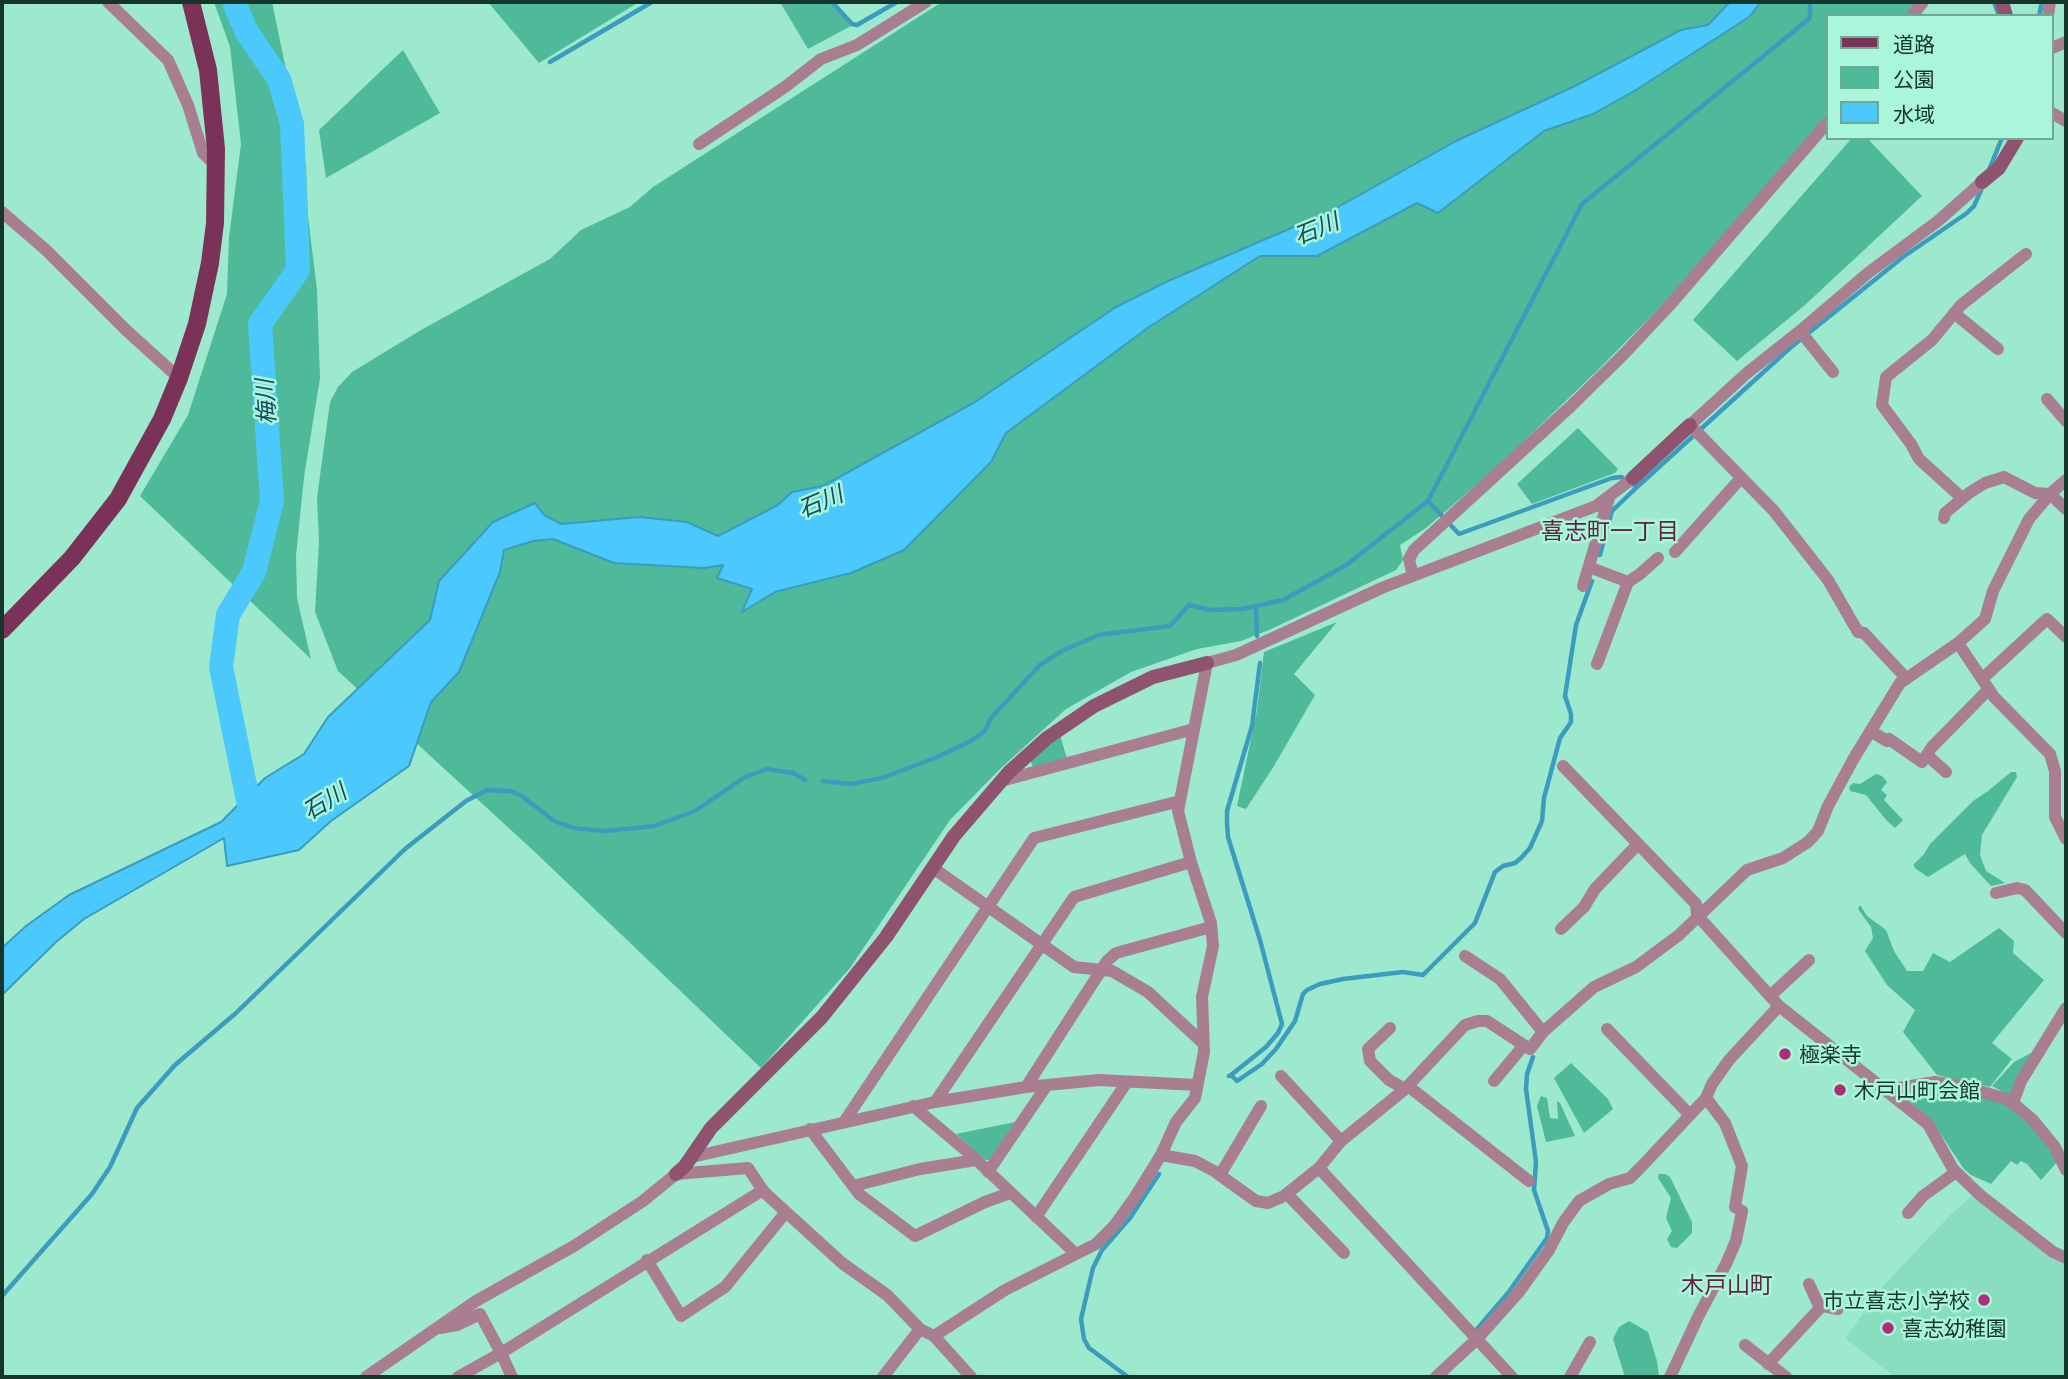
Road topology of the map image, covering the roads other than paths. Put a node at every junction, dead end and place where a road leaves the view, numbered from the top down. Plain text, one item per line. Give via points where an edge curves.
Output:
1 (108, 2) edge
2 (191, 2) edge
3 (926, 2) edge
4 (1826, 124) edge
5 (2016, 140) edge
6 (699, 144) dead end
7 (216, 166) junction
8 (1982, 182) joint
9 (2, 212) edge
10 (2026, 254) dead end
11 (1954, 313) junction
12 (1804, 335) junction
13 (1998, 349) dead end
14 (1833, 372) dead end
15 (179, 378) junction
16 (2047, 399) dead end
17 (2064, 414) edge
18 (1690, 425) junction
19 (1633, 478) joint
20 (1741, 478) junction
21 (2066, 480) edge
22 (2050, 494) junction
23 (1609, 498) junction
24 (1962, 499) junction
25 (2066, 509) edge
26 (1944, 518) dead end
27 (1675, 552) dead end
28 (1658, 558) dead end
29 (1589, 567) junction
30 (1413, 576) junction
31 (1628, 582) junction
32 (1583, 586) dead end
33 (2, 630) edge
34 (2066, 637) edge
35 (1958, 643) junction
36 (1207, 663) junction
37 (1597, 664) dead end
38 (1906, 678) junction
39 (1986, 684) junction
40 (1194, 729) junction
41 (1872, 732) junction
42 (1927, 755) junction
43 (1563, 766) dead end
44 (1946, 772) dead end
45 (1001, 781) junction
46 (1180, 801) junction
47 (2066, 839) edge
48 (1638, 844) junction
49 (1191, 862) junction
50 (933, 868) junction
51 (1996, 893) dead end
52 (988, 907) junction
53 (1697, 915) junction
54 (1211, 927) junction
55 (1562, 929) dead end
56 (2066, 933) edge
57 (1042, 945) junction
58 (1465, 956) dead end
59 (1809, 960) dead end
60 (1509, 968) dead end
61 (1101, 970) junction
62 (1500, 979) junction
63 (1770, 996) junction
64 (1779, 1006) junction
65 (2066, 1008) edge
66 (1390, 1028) dead end
67 (1607, 1029) dead end
68 (1543, 1032) junction
69 (1203, 1043) junction
70 (1524, 1045) junction
71 (1281, 1076) dead end
72 (1494, 1081) dead end
73 (1127, 1082) junction
74 (1046, 1085) junction
75 (1198, 1085) junction
76 (1026, 1087) junction
77 (1407, 1087) junction
78 (1887, 1090) junction
79 (1706, 1098) junction
80 (935, 1102) junction
81 (2013, 1103) junction
82 (914, 1106) junction
83 (1261, 1106) dead end
84 (1690, 1115) junction
85 (844, 1122) junction
86 (810, 1129) junction
87 (1342, 1141) junction
88 (1161, 1155) junction
89 (692, 1157) junction
90 (976, 1160) junction
91 (1319, 1168) junction
92 (2066, 1170) edge
93 (988, 1172) junction
94 (1956, 1172) junction
95 (676, 1174) junction
96 (1220, 1175) junction
97 (1529, 1181) dead end
98 (853, 1186) junction
99 (763, 1190) junction
100 (1010, 1193) junction
101 (1287, 1194) junction
102 (786, 1212) junction
103 (1908, 1213) dead end
104 (1036, 1217) junction
105 (1325, 1234) junction
106 (1314, 1245) dead end
107 (1344, 1253) dead end
108 (1076, 1254) junction
109 (2066, 1258) edge
110 (647, 1260) junction
111 (1809, 1284) dead end
112 (1820, 1308) junction
113 (1838, 1309) dead end
114 (436, 1328) junction
115 (920, 1329) junction
116 (934, 1336) junction
117 (1477, 1339) junction
118 (1590, 1342) dead end
119 (1745, 1345) dead end
120 (501, 1353) junction
121 (1768, 1364) junction
122 (366, 1377) edge
123 (458, 1377) edge
124 (512, 1377) edge
125 (883, 1377) edge
126 (971, 1377) edge
127 (1436, 1377) edge
128 (1512, 1377) edge
129 (1570, 1377) edge
130 (1670, 1377) edge
131 (1786, 1377) edge

1 - 7 street via 168,60 203,153
2 - 7 main road via 210,82
3 - 6 street via 857,45 821,59
4 - 30 street via 1624,354 1414,550 1409,559
5 - 8 street via 1999,168
7 - 15 main road via 210,263
8 - 12 street via 1868,273
9 - 15 street
10 - 11 street
11 - 13 street
11 - 24 street via 1932,340 1886,377 1882,405 1919,459
12 - 14 street
12 - 18 street via 1746,373
15 - 33 main road via 146,452 118,499 72,558
16 - 17 street
18 - 19 street
18 - 20 street
19 - 23 street
20 - 27 street
20 - 38 street via 1774,511 1828,580 1858,632
21 - 22 street
22 - 24 street via 2035,493 2004,477 1985,483
22 - 25 street
22 - 35 street via 2029,519 2005,564 1985,619
23 - 29 street
23 - 30 street
24 - 26 street
28 - 31 street
29 - 31 street
29 - 32 street
30 - 36 street via 1236,655
31 - 37 street
34 - 39 street via 2047,620
35 - 38 street
35 - 39 street
36 - 40 street
36 - 45 street via 1153,677 1094,706 1047,738
38 - 41 street
39 - 42 street
39 - 47 street via 2050,754 2055,771 2055,817
40 - 45 street
40 - 46 street
41 - 42 street via 1922,762
41 - 53 street via 1808,842 1783,858 1747,870
42 - 44 street
43 - 48 street
45 - 50 street
46 - 49 street via 1178,811
46 - 52 street via 1034,838
48 - 53 street via 1696,904
48 - 55 street
49 - 54 street
49 - 57 street via 1074,897
50 - 52 street
50 - 89 street via 886,937 822,1017 711,1128
51 - 56 street via 2025,890
52 - 57 street
52 - 85 street
53 - 63 street
53 - 68 street via 1679,935 1636,967 1594,987
54 - 61 street via 1116,953
54 - 69 street via 1213,946 1202,998
57 - 61 street via 1074,967
57 - 80 street
58 - 62 street
59 - 63 street
60 - 62 street
61 - 69 street via 1112,971 1148,992
61 - 76 street
62 - 68 street
63 - 64 street
64 - 78 street
64 - 79 street via 1729,1060
65 - 81 street via 2021,1081
66 - 77 street via 1368,1049 1370,1061 1389,1080
67 - 84 street
68 - 70 street via 1530,1049
69 - 75 street
70 - 72 street
70 - 77 street via 1487,1021 1465,1025
71 - 87 street
73 - 74 street
73 - 75 street
73 - 104 street
74 - 76 street
74 - 93 street
75 - 88 street
76 - 80 street
77 - 87 street
77 - 97 street
78 - 81 street via 1935,1083 1990,1093
78 - 94 street via 1928,1124
79 - 84 street
79 - 130 street via 1725,1122 1737,1150 1742,1166 1735,1207 1742,1211 1736,1241
80 - 82 street
81 - 92 street via 2055,1147
82 - 85 street
82 - 90 street
83 - 96 street
84 - 117 street via 1630,1178 1579,1201 1519,1292
85 - 86 street
86 - 89 street
86 - 98 street
87 - 91 street
88 - 96 street via 1195,1161
88 - 108 street via 1114,1226 1096,1244
89 - 95 street
90 - 93 street
90 - 98 street
91 - 101 street
91 - 117 street
93 - 100 street
94 - 103 street
94 - 109 street
95 - 99 street via 748,1168
95 - 114 street via 574,1246
96 - 101 street via 1256,1200 1268,1203
98 - 100 street via 915,1236
99 - 102 street
99 - 110 street
100 - 104 street
101 - 105 street
102 - 110 street via 725,1286 681,1316
102 - 115 street via 842,1263 887,1295
104 - 108 street
105 - 106 street
105 - 107 street
108 - 116 street via 1005,1290
110 - 120 street
111 - 112 street
112 - 113 street
112 - 121 street
114 - 120 street via 457,1325 480,1314
114 - 122 street
115 - 116 street
115 - 125 street
116 - 126 street
117 - 127 street
117 - 128 street
118 - 129 street
119 - 121 street
120 - 123 street
120 - 124 street
121 - 131 street

